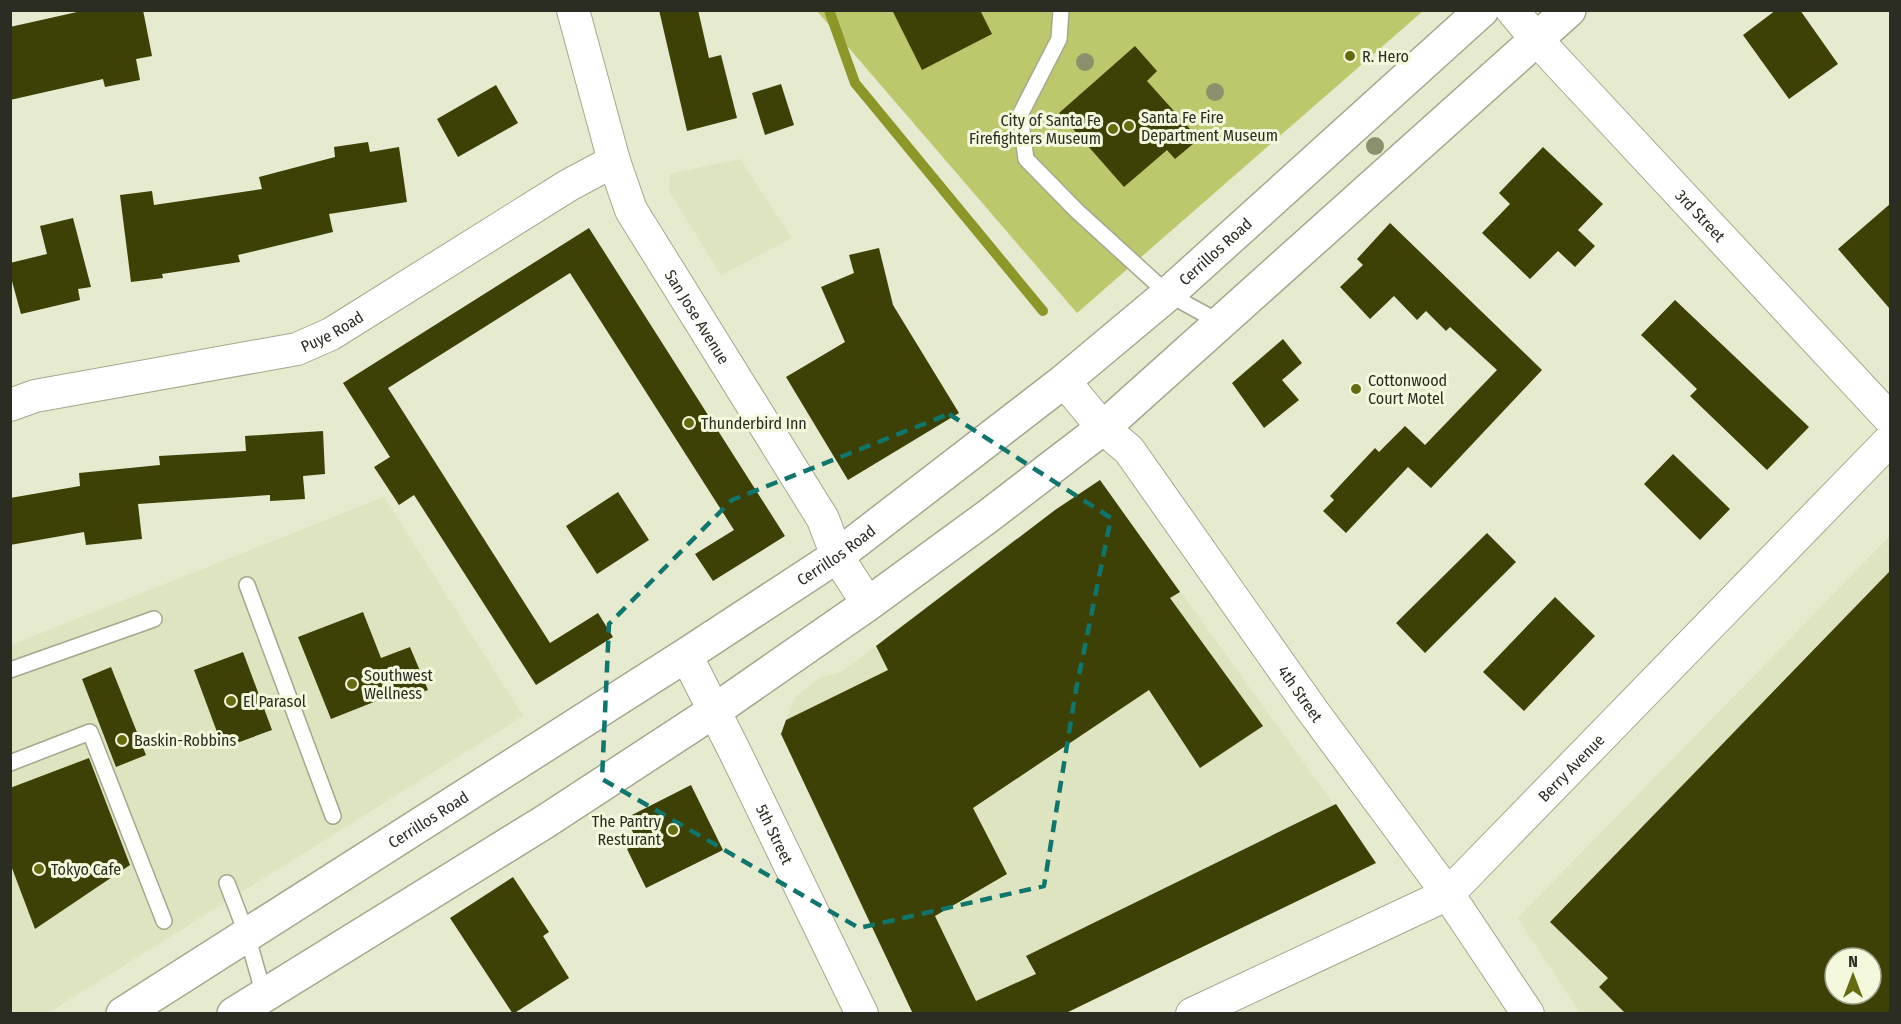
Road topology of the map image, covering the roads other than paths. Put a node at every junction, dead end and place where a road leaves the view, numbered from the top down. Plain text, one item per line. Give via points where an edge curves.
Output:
1 (573, 10) edge
2 (1061, 10) edge
3 (1482, 10) edge
4 (1512, 10) edge
5 (1569, 10) edge
6 (1537, 40) junction
7 (614, 161) junction
8 (1168, 294) junction
9 (1221, 323) junction
10 (1064, 381) junction
11 (10, 405) edge
12 (1890, 419) edge
13 (1103, 428) junction
14 (1890, 440) edge
15 (837, 556) junction
16 (247, 585) dead end
17 (868, 604) junction
18 (154, 619) dead end
19 (686, 655) junction
20 (10, 670) edge
21 (714, 711) junction
22 (10, 763) edge
23 (333, 816) dead end
24 (227, 883) dead end
25 (1448, 894) junction
26 (164, 921) dead end
27 (247, 935) junction
28 (264, 994) junction
29 (1199, 1012) edge
30 (123, 1014) edge
31 (234, 1014) edge
32 (862, 1014) edge
33 (1528, 1014) edge

1 - 7 street, San Jose Avenue
2 - 8 lane via 1059,39 1020,116 1026,159 1077,212
3 - 8 main road, Cerrillos Road
4 - 6 street, 3rd Street
5 - 6 main road
6 - 9 main road
6 - 12 street, 3rd Street
7 - 11 street, Puye Road via 568,185 331,334 297,349 35,396
7 - 15 street, San Jose Avenue via 631,210 824,519
8 - 9 lane
8 - 10 main road, Cerrillos Road
9 - 13 main road
10 - 13 street, 4th Street
10 - 15 main road, Cerrillos Road
13 - 17 main road
13 - 25 street, 4th Street via 1129,450 1312,710
14 - 25 street, Berry Avenue
15 - 17 street, San Jose Avenue
15 - 19 main road, Cerrillos Road
16 - 23 lane
17 - 21 main road
18 - 20 lane
19 - 21 street, 5th Street
19 - 27 main road, Cerrillos Road
21 - 28 main road via 546,821
21 - 32 street, 5th Street
22 - 26 lane via 90,732
24 - 27 lane
25 - 29 street, Berry Avenue
25 - 33 street, 4th Street
27 - 28 lane
27 - 30 main road, Cerrillos Road
28 - 31 main road

